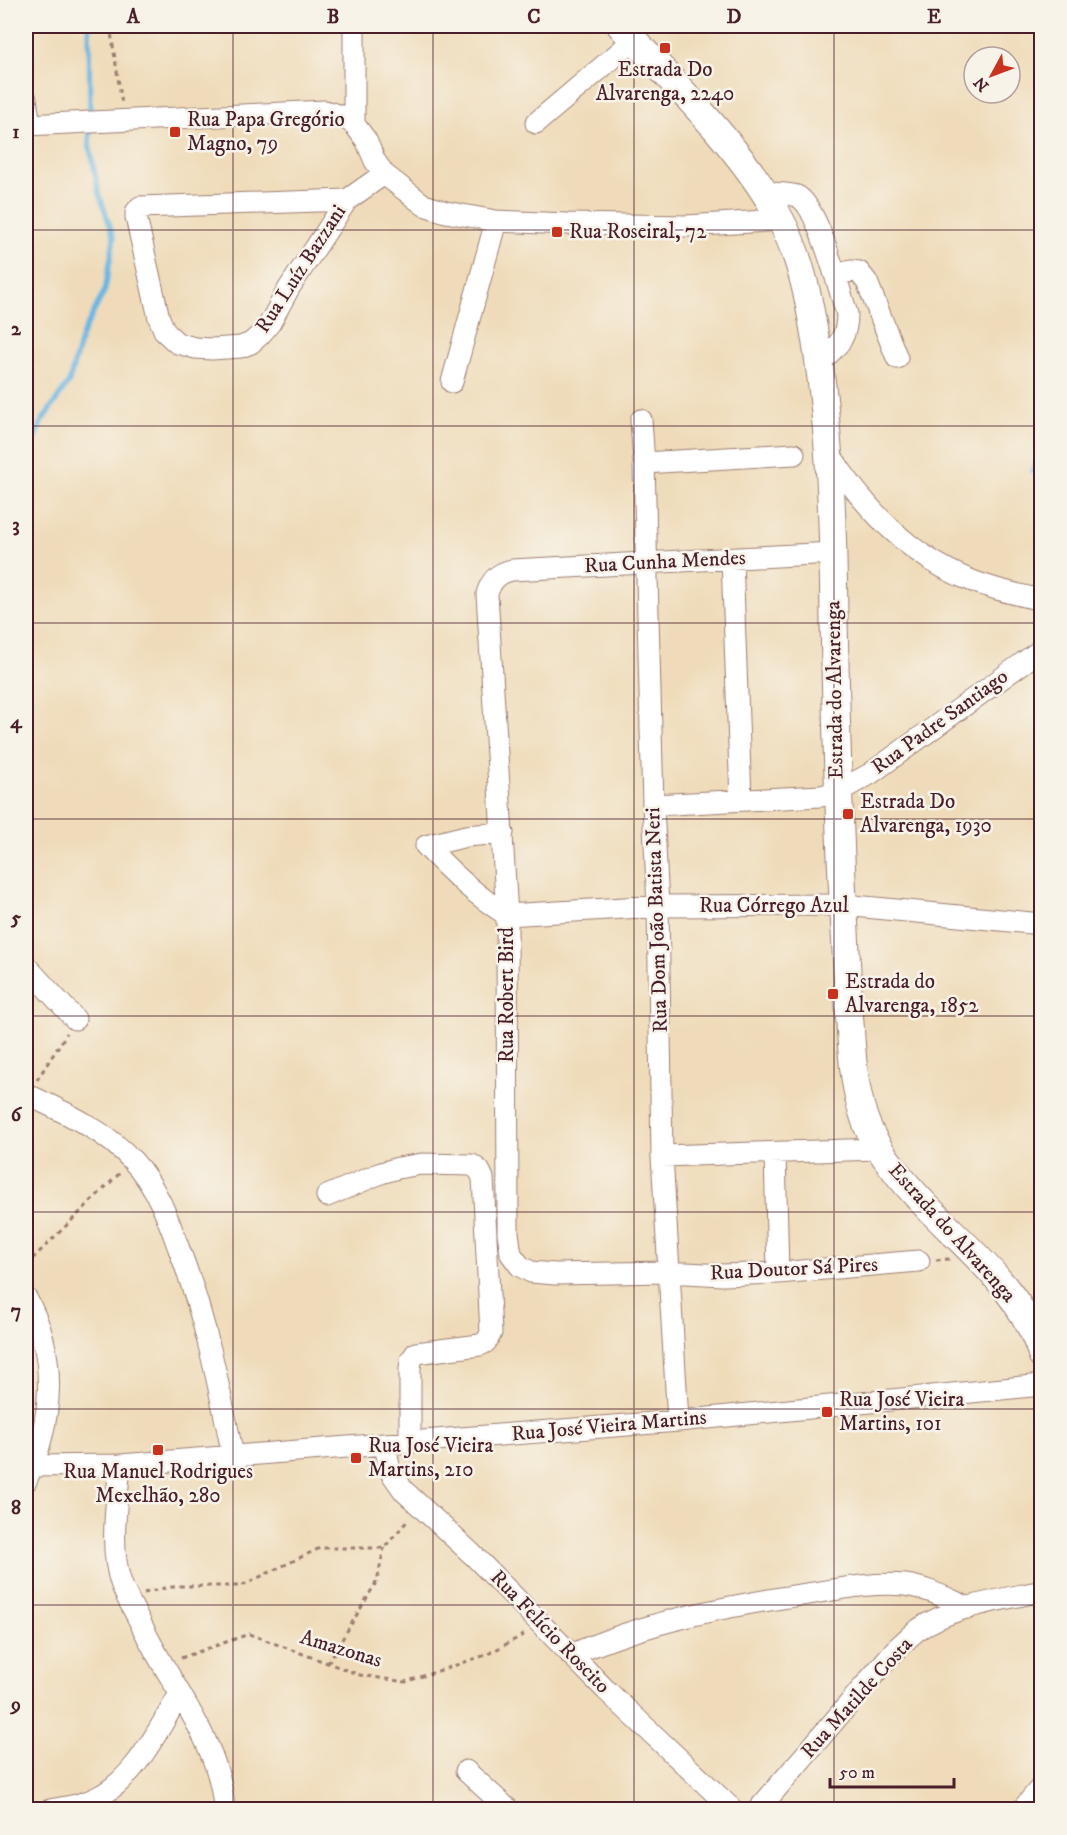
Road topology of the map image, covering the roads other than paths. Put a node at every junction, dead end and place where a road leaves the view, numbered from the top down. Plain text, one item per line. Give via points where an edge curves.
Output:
1 (354, 26) edge
2 (627, 33) edge
3 (26, 99) edge
4 (536, 123) dead end
5 (354, 124) junction
6 (28, 125) edge
7 (384, 174) junction
8 (765, 192) junction
9 (347, 200) junction
10 (781, 220) junction
11 (496, 221) junction
12 (835, 275) junction
13 (897, 358) dead end
14 (819, 363) junction
15 (452, 382) dead end
16 (641, 420) dead end
17 (829, 453) junction
18 (794, 454) dead end
19 (644, 463) junction
20 (830, 496) junction
21 (868, 506) junction
22 (833, 553) junction
23 (732, 559) junction
24 (647, 562) junction
25 (499, 575) joint
26 (1041, 600) edge
27 (1041, 649) edge
28 (837, 792) junction
29 (741, 800) junction
30 (653, 805) junction
31 (503, 833) junction
32 (844, 905) junction
33 (658, 906) junction
34 (507, 915) junction
35 (1041, 924) edge
36 (26, 966) edge
37 (75, 1019) road end
38 (27, 1094) edge
39 (878, 1149) junction
40 (775, 1153) junction
41 (662, 1156) junction
42 (327, 1196) dead end
43 (919, 1261) dead end
44 (668, 1272) junction
45 (778, 1273) junction
46 (26, 1298) edge
47 (1041, 1355) edge
48 (1041, 1385) edge
49 (678, 1421) junction
50 (410, 1442) junction
51 (385, 1444) junction
52 (233, 1456) junction
53 (120, 1465) junction
54 (29, 1473) edge
55 (1041, 1591) edge
56 (969, 1608) junction
57 (571, 1655) junction
58 (180, 1694) junction
59 (466, 1771) dead end
60 (1041, 1785) edge
61 (50, 1809) edge
62 (224, 1809) edge
63 (509, 1809) edge
64 (733, 1809) edge
65 (758, 1809) edge
66 (1022, 1809) edge

1 - 5 street
2 - 4 street
2 - 8 main road, Estrada do Alvarenga via 731,147
3 - 6 street
5 - 6 street via 325,111
5 - 7 street
7 - 9 street, Rua Luíz Bazzani
7 - 11 street via 424,205
8 - 10 main road, Estrada do Alvarenga
8 - 12 street via 798,196 807,204
9 - 9 street, Rua Luíz Bazzani via 260,335 251,343 212,350 195,348 177,343 165,332 147,271 137,209
10 - 11 street via 687,226
10 - 14 main road, Estrada do Alvarenga via 807,293
11 - 15 street
12 - 13 street via 859,272 867,282
12 - 14 street via 848,314 847,329 839,344
14 - 17 main road, Estrada do Alvarenga
16 - 19 street, Rua Dom João Batista Neri
17 - 20 main road, Estrada do Alvarenga
17 - 21 street
18 - 19 street
19 - 24 street, Rua Dom João Batista Neri
20 - 21 street via 846,495
20 - 22 main road, Estrada do Alvarenga
21 - 26 street via 906,542 937,564 974,582
22 - 23 street, Rua Cunha Mendes
22 - 28 main road, Estrada do Alvarenga
23 - 24 street, Rua Cunha Mendes
23 - 29 street
24 - 25 street, Rua Cunha Mendes via 512,570
24 - 30 street, Rua Dom João Batista Neri
25 - 31 street, Rua Robert Bird via 489,585 487,594
27 - 28 street, Rua Padre Santiago via 878,769
28 - 29 street, Rua Padre Santiago
28 - 32 main road, Estrada do Alvarenga
29 - 30 street, Rua Padre Santiago
30 - 33 street, Rua Dom João Batista Neri
31 - 34 street, Rua Robert Bird
31 - 34 street via 466,836 426,846 466,886
32 - 33 street, Rua Córrego Azul
32 - 35 street, Rua Córrego Azul
32 - 39 main road, Estrada do Alvarenga via 854,1072 864,1119
33 - 34 street, Rua Córrego Azul
33 - 41 street, Rua Dom João Batista Neri
34 - 44 street, Rua Robert Bird via 511,1254 519,1266 531,1272
36 - 37 street
38 - 52 street via 110,1141 151,1184 189,1273 215,1365
39 - 40 street
39 - 47 main road, Estrada do Alvarenga via 936,1218 979,1257 1006,1289 1028,1321
40 - 41 street
40 - 45 street
41 - 44 street, Rua Dom João Batista Neri
42 - 50 street via 381,1173 422,1164 472,1165 483,1178 491,1333 480,1345 416,1353 410,1369
43 - 45 street, Rua Doutor Sá Pires
44 - 45 street, Rua Doutor Sá Pires
44 - 49 street, Rua Dom João Batista Neri
46 - 54 street via 48,1359 50,1393 45,1429
48 - 49 street, Rua José Vieira Martins
49 - 50 street, Rua José Vieira Martins
50 - 51 street, Rua José Vieira Martins
51 - 52 street, Rua José Vieira Martins
51 - 57 street, Rua Felício Roscito via 393,1477 404,1491
52 - 53 street, Rua José Vieira Martins
53 - 54 street, Rua José Vieira Martins
53 - 58 street via 116,1560 121,1583
55 - 56 street, Rua Matilde Costa
56 - 57 street via 932,1592 882,1584 729,1606 624,1635
56 - 65 street, Rua Matilde Costa via 917,1631 895,1650
57 - 64 street, Rua Felício Roscito
58 - 61 street via 122,1779 100,1796 74,1806
58 - 62 street via 212,1756
59 - 63 street
60 - 66 street

